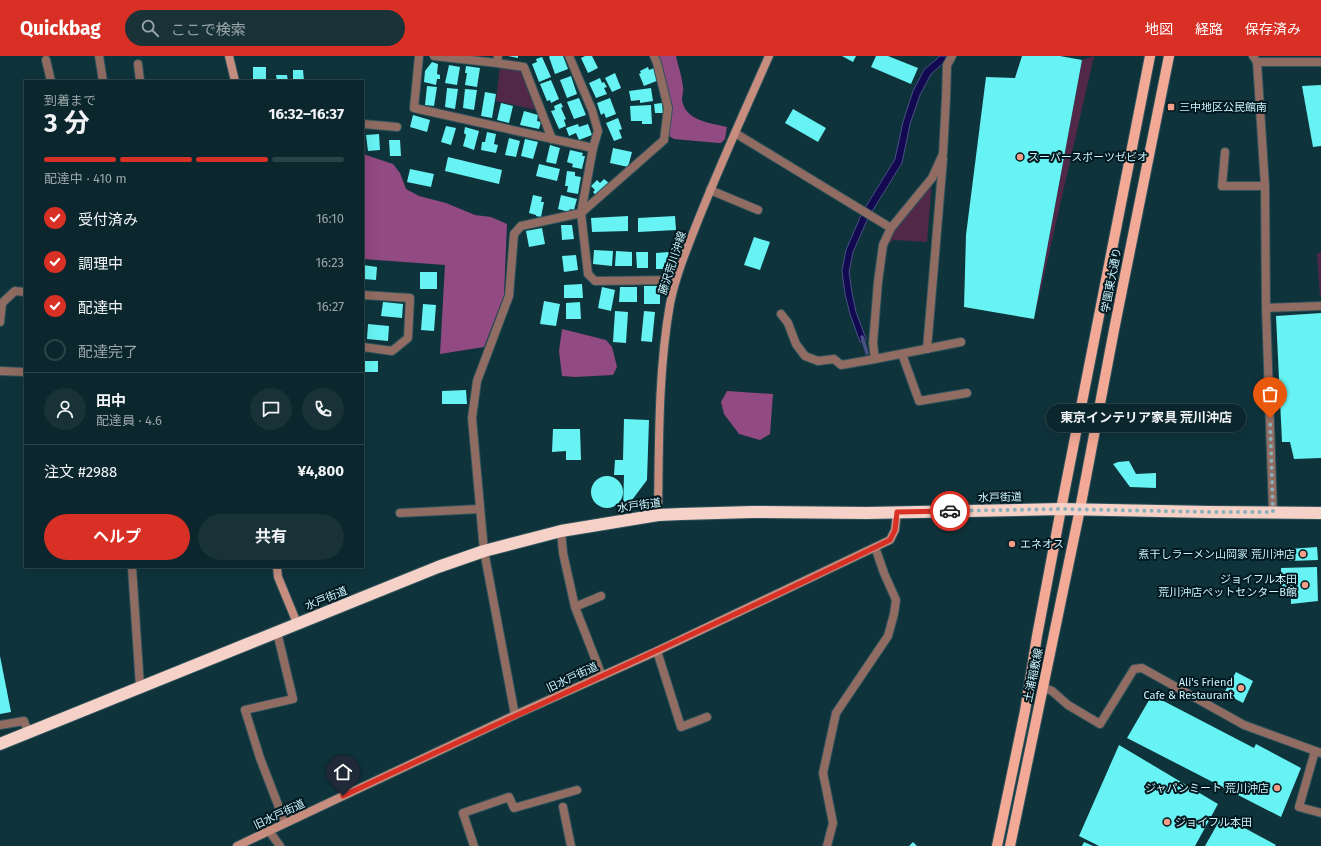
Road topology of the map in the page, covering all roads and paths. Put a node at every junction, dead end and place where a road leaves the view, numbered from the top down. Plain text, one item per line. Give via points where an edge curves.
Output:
1 (99, 56) edge
2 (229, 56) edge
3 (419, 56) edge
4 (434, 56) edge
5 (569, 56) edge
6 (654, 56) edge
7 (769, 56) edge
8 (952, 56) edge
9 (1150, 56) edge
10 (1169, 56) edge
11 (498, 59) edge
12 (1255, 59) edge
13 (46, 60) dead end
14 (1321, 62) edge
15 (138, 64) dead end
16 (51, 80) edge
17 (103, 80) edge
18 (140, 80) edge
19 (235, 80) edge
20 (364, 124) edge
21 (397, 127) dead end
22 (735, 133) junction
23 (552, 139) junction
24 (594, 148) junction
25 (1225, 152) dead end
26 (943, 154) junction
27 (1265, 186) junction
28 (710, 190) junction
29 (758, 210) dead end
30 (581, 213) junction
31 (891, 228) junction
32 (676, 280) junction
33 (24, 292) edge
34 (364, 295) edge
35 (1321, 306) edge
36 (1266, 308) junction
37 (781, 314) dead end
38 (0, 322) edge
39 (962, 342) dead end
40 (364, 347) edge
41 (927, 349) junction
42 (902, 354) junction
43 (875, 359) junction
44 (0, 371) edge
45 (24, 372) edge
46 (967, 393) dead end
47 (480, 509) junction
48 (1061, 509) junction
49 (1080, 509) junction
50 (897, 512) junction
51 (1273, 512) junction
52 (400, 513) dead end
53 (1321, 513) edge
54 (658, 515) junction
55 (561, 531) junction
56 (875, 547) junction
57 (484, 552) junction
58 (132, 568) edge
59 (277, 568) edge
60 (601, 596) dead end
61 (575, 607) junction
62 (297, 623) junction
63 (277, 632) junction
64 (657, 650) junction
65 (602, 676) junction
66 (140, 687) junction
67 (1042, 687) junction
68 (515, 715) junction
69 (707, 717) dead end
70 (0, 725) edge
71 (28, 732) junction
72 (0, 744) edge
73 (1318, 752) edge
74 (577, 790) dead end
75 (563, 807) dead end
76 (1321, 813) edge
77 (285, 823) junction
78 (269, 831) junction
79 (237, 846) edge
80 (280, 846) edge
81 (474, 846) edge
82 (571, 846) edge
83 (827, 846) edge
84 (996, 846) edge
85 (1010, 846) edge

1 - 17 street
2 - 19 street
3 - 23 street via 414,108
4 - 11 street
5 - 24 street via 598,131
6 - 30 street via 668,108 664,140
7 - 22 street, 藤沢荒川沖線
8 - 26 street via 947,65
9 - 48 main road, 学園東大通り
10 - 49 main road, 学園東大通り
11 - 23 street via 524,67
12 - 14 street
12 - 27 street
13 - 16 street
15 - 18 street
20 - 21 street
22 - 28 street, 藤沢荒川沖線
22 - 31 street
23 - 24 street
24 - 30 street
25 - 27 street via 1222,186
26 - 31 street via 932,178
26 - 41 street
27 - 36 street
28 - 29 street
28 - 32 street, 藤沢荒川沖線
30 - 32 street via 588,274 594,281
30 - 47 street via 521,226 514,234 509,296 477,381 472,418
31 - 43 street via 882,245 873,343
32 - 54 street, 藤沢荒川沖線 via 666,327 662,370
33 - 38 street via 16,291 2,303
34 - 40 street via 410,298 408,338 392,351
35 - 36 street
36 - 51 street
37 - 43 street via 805,356 818,361 834,359 840,365
39 - 41 street
41 - 42 street
42 - 43 street
42 - 46 street via 920,401
44 - 45 street
47 - 52 street
47 - 57 street
48 - 49 highway, 水戸街道
48 - 50 highway, 水戸街道
48 - 84 main road, 土浦稲敷線 via 1025,711
49 - 51 highway, 水戸街道
49 - 67 main road, 土浦稲敷線
50 - 54 highway, 水戸街道
50 - 56 street, 旧水戸街道 via 895,530 890,540
51 - 53 highway, 水戸街道
54 - 55 highway, 水戸街道
55 - 57 highway, 水戸街道
55 - 61 street via 563,553
56 - 64 street, 旧水戸街道
56 - 83 street via 896,600 894,614 888,636 836,713 823,773 833,823
57 - 62 highway, 水戸街道 via 438,567
57 - 68 street
58 - 66 street
59 - 62 street via 278,577
60 - 61 street
61 - 65 street
62 - 63 highway, 水戸街道
63 - 66 highway, 水戸街道
63 - 77 street via 293,699 245,710
64 - 65 street, 旧水戸街道
64 - 69 street via 681,727
65 - 68 street, 旧水戸街道
66 - 71 highway, 水戸街道
67 - 73 street via 1052,691 1068,705 1100,724 1134,669 1142,668 1244,725
67 - 85 main road, 土浦稲敷線
68 - 77 street, 旧水戸街道
70 - 71 street via 24,721
71 - 72 highway, 水戸街道
73 - 76 street via 1299,807
74 - 81 street via 514,808 509,797 463,813
75 - 82 street
77 - 78 street, 旧水戸街道
78 - 79 street, 旧水戸街道
78 - 80 street

